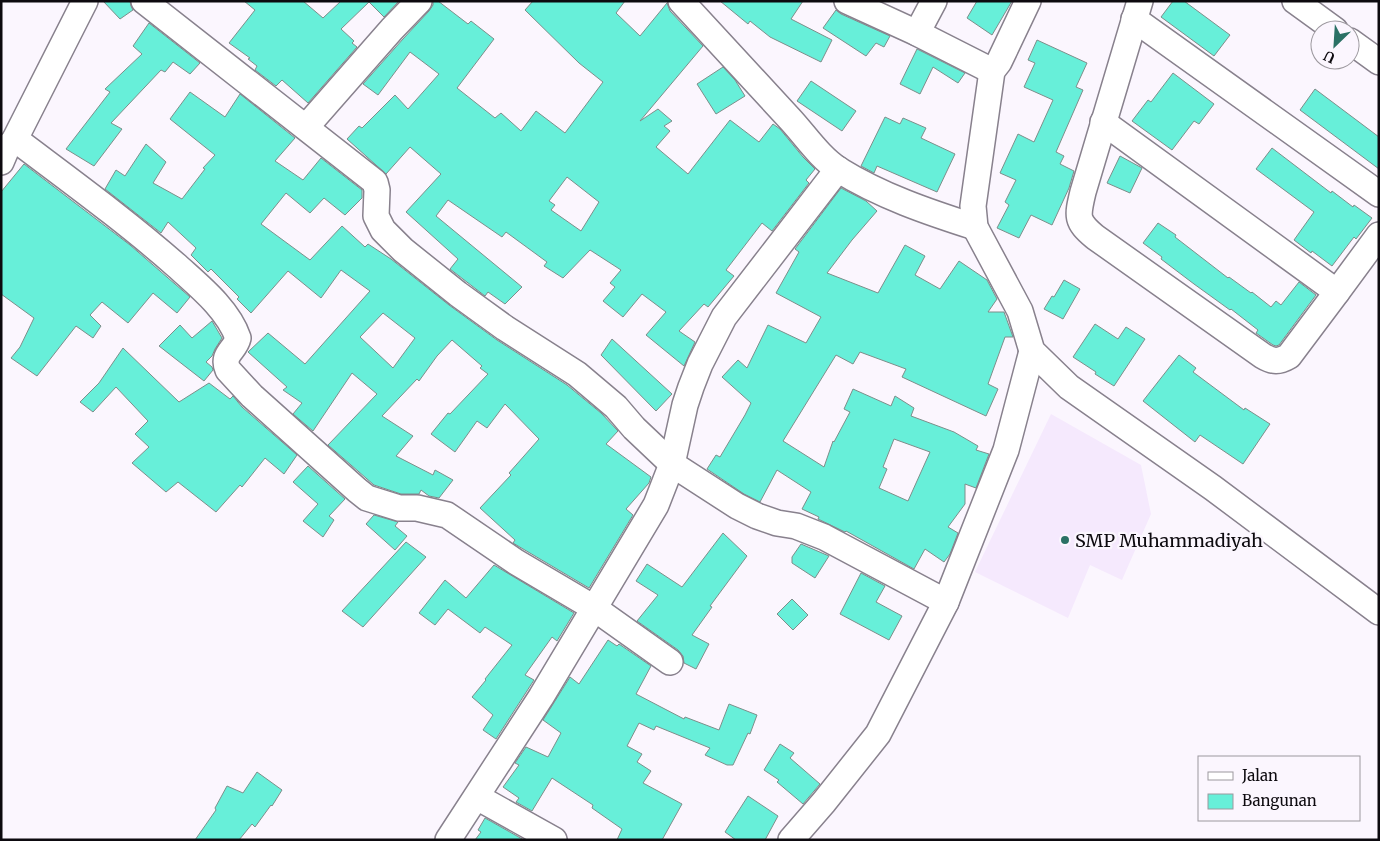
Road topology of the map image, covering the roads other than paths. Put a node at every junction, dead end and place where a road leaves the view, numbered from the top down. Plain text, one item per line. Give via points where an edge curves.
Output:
1 (85, 1) edge
2 (144, 1) edge
3 (419, 1) edge
4 (681, 1) edge
5 (848, 1) edge
6 (934, 1) edge
7 (1028, 1) edge
8 (1295, 1) edge
9 (1137, 10) edge
10 (1321, 20) edge
11 (917, 33) junction
12 (1360, 48) edge
13 (1379, 62) edge
14 (992, 71) junction
15 (1104, 122) junction
16 (306, 127) junction
17 (14, 141) junction
18 (1, 162) edge
19 (838, 169) junction
20 (1379, 194) edge
21 (975, 227) junction
22 (1379, 235) edge
23 (1338, 292) junction
24 (1032, 351) junction
25 (672, 464) junction
26 (946, 602) junction
27 (594, 608) junction
28 (1379, 612) edge
29 (670, 662) dead end
30 (477, 797) junction
31 (448, 840) edge
32 (554, 840) edge
33 (791, 840) edge

1 - 17 street
2 - 16 street
3 - 16 street
4 - 19 street via 812,145
5 - 11 street
6 - 11 street
7 - 14 street
8 - 10 street
9 - 15 street
9 - 20 street
11 - 14 street
12 - 13 street
14 - 21 street via 973,206
15 - 23 street
15 - 23 street via 1079,217 1083,227 1095,237 1271,361 1289,356
16 - 25 street via 375,182 376,216 383,230 403,250 504,328 577,374 616,407
17 - 18 street
17 - 27 street via 120,218 185,273 222,310 238,338 226,358 228,370 252,396 357,490 367,498 399,508 417,508 447,515 516,562
19 - 21 street via 884,194
19 - 25 street via 724,317 691,387
21 - 24 street via 1020,312
22 - 23 street
24 - 26 street via 1006,450
24 - 28 street via 1069,388 1213,488
25 - 26 street via 756,516 824,536
25 - 27 street via 656,505
26 - 33 street via 878,734
27 - 29 street
27 - 30 street
30 - 31 street
30 - 32 street

